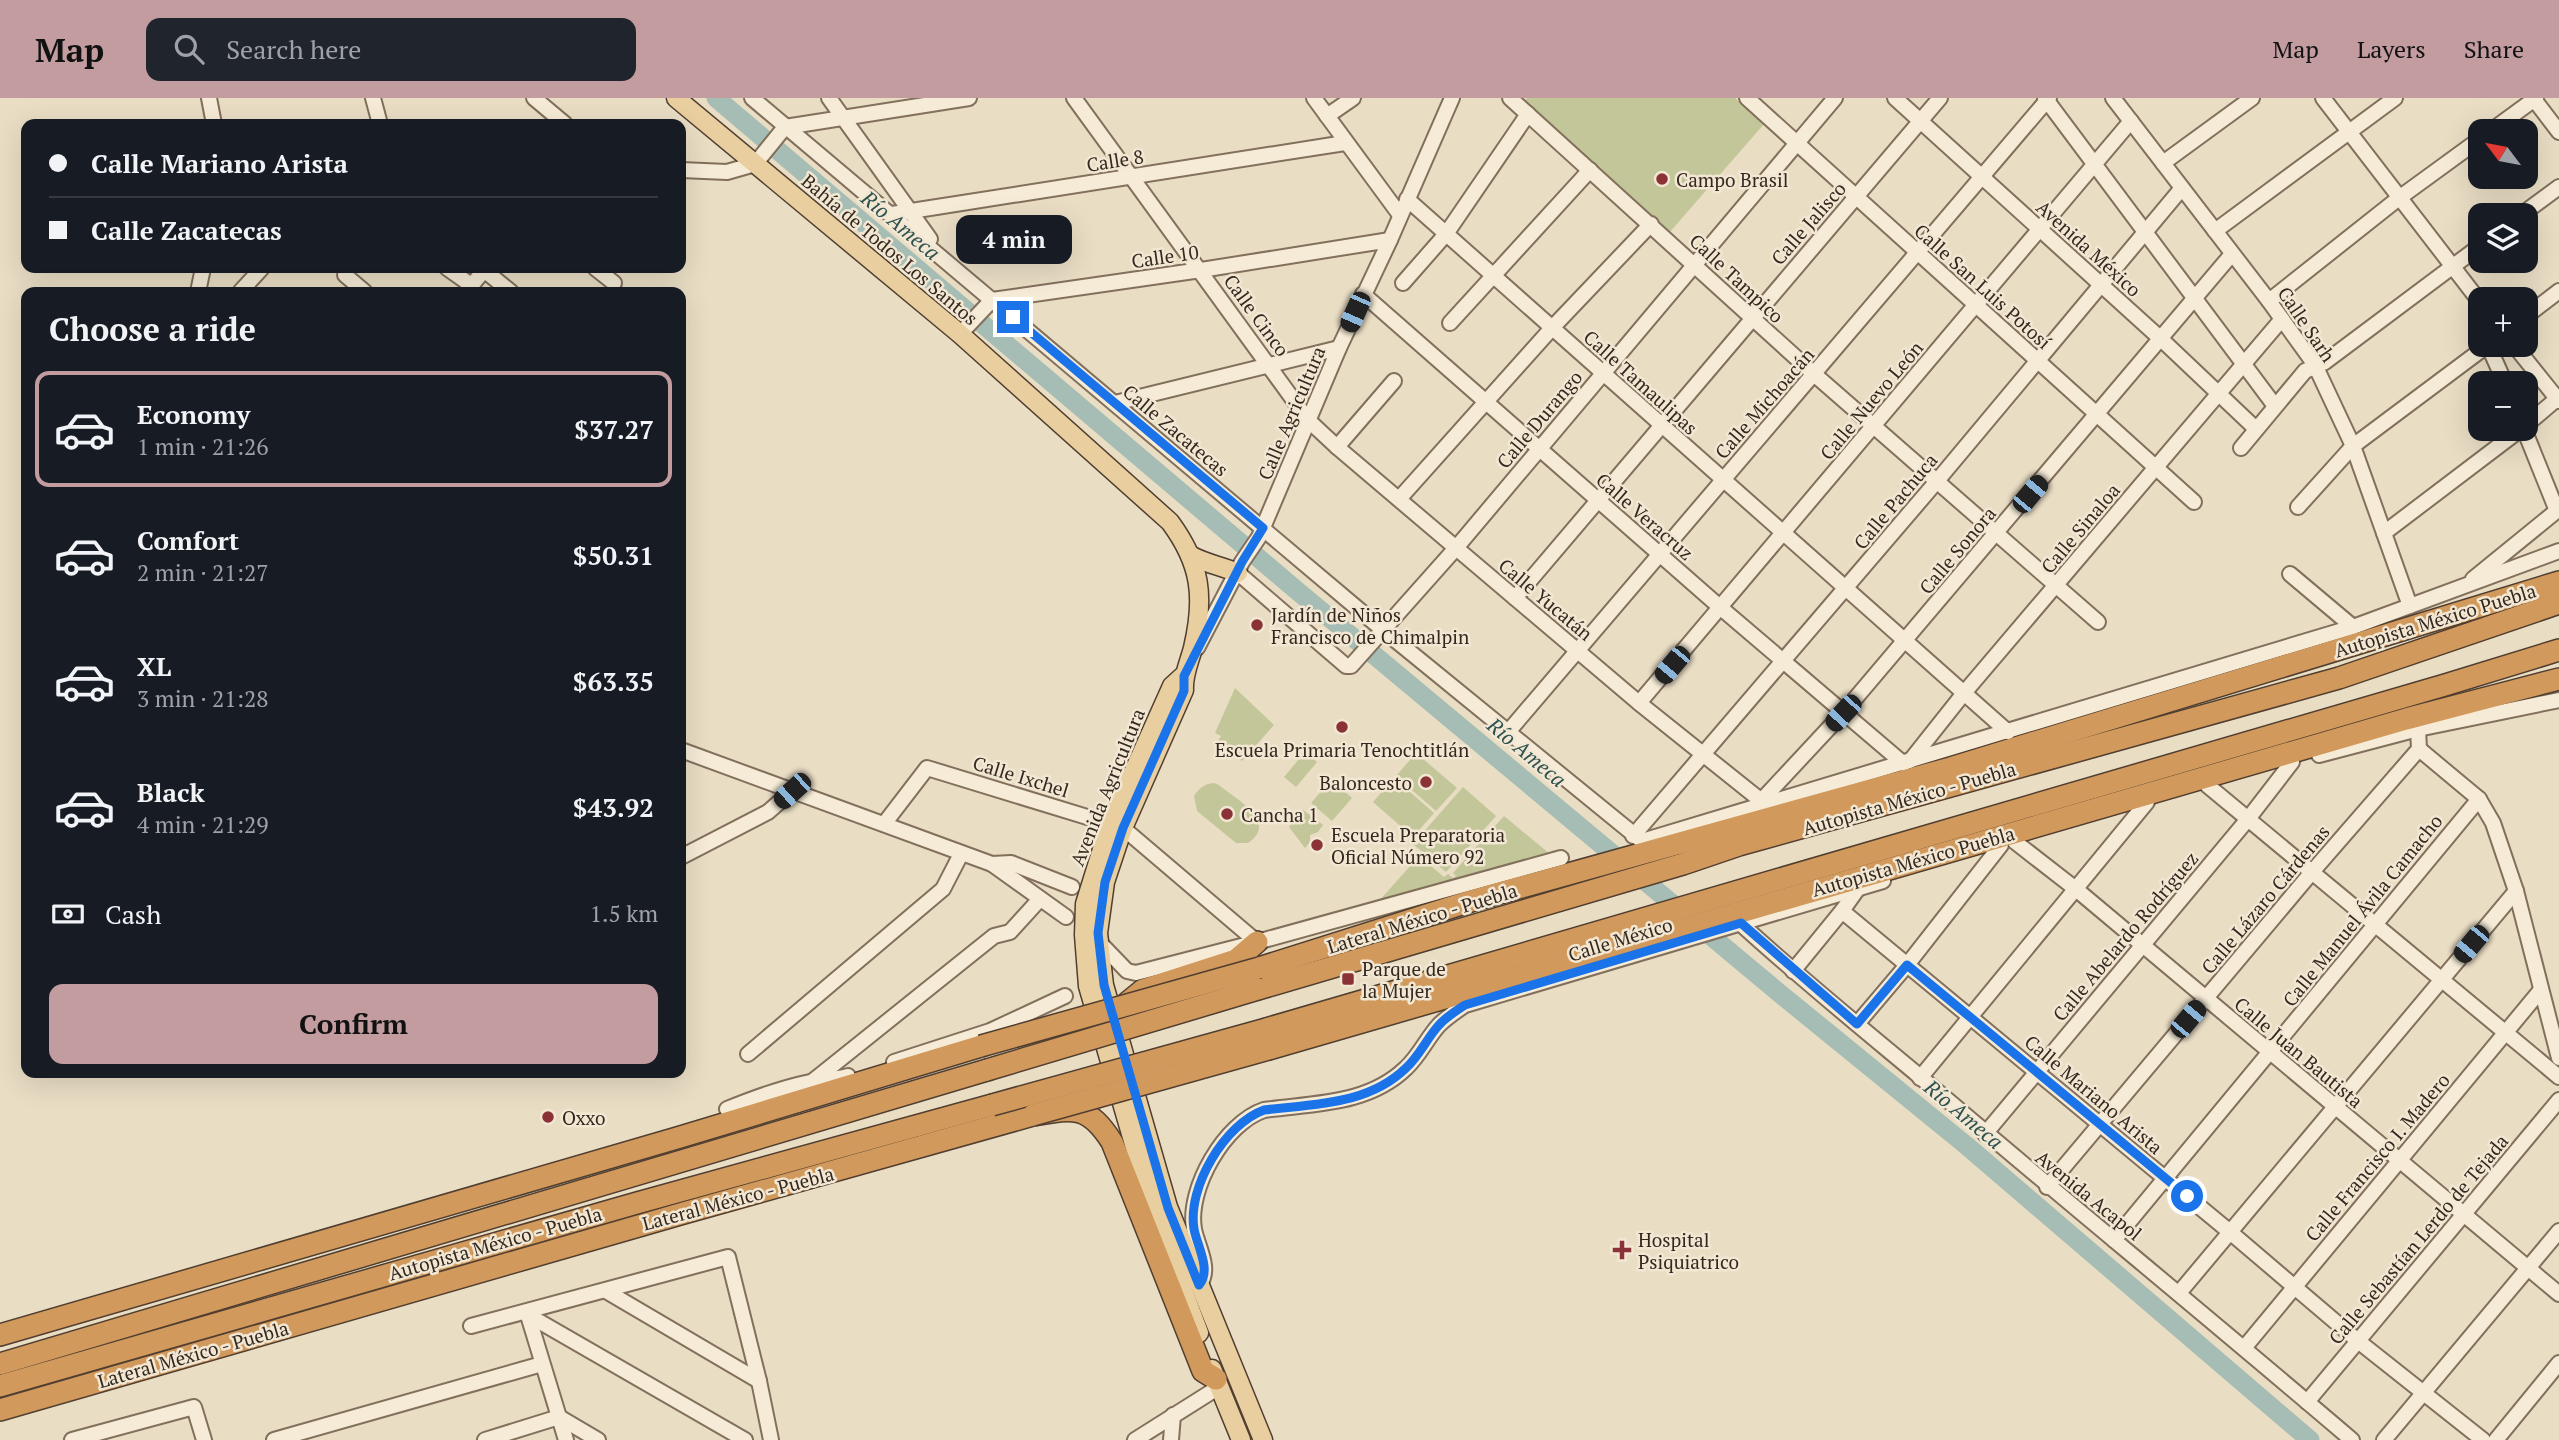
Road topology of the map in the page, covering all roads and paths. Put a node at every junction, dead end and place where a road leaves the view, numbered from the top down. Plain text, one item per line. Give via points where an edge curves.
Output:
1 (209, 98) edge
2 (373, 98) edge
3 (534, 98) edge
4 (676, 98) edge
5 (752, 98) edge
6 (829, 98) edge
7 (969, 98) edge
8 (1074, 98) edge
9 (1314, 98) edge
10 (1353, 98) edge
11 (1452, 98) edge
12 (1510, 98) edge
13 (1747, 98) edge
14 (1835, 98) edge
15 (1895, 98) edge
16 (1940, 98) edge
17 (2113, 98) edge
18 (2252, 98) edge
19 (2323, 98) edge
20 (2395, 98) edge
21 (2047, 99) edge
22 (2534, 99) edge
23 (1528, 114) junction
24 (1327, 116) junction
25 (213, 119) edge
26 (379, 119) edge
27 (559, 119) edge
28 (844, 119) junction
29 (2507, 119) edge
30 (1920, 121) junction
31 (2131, 121) junction
32 (781, 132) junction
33 (2559, 132) edge
34 (2349, 133) junction
35 (1345, 143) junction
36 (1797, 143) junction
37 (2468, 148) edge
38 (758, 160) junction
39 (2163, 163) junction
40 (2095, 166) junction
41 (686, 170) edge
42 (1590, 170) junction
43 (1132, 177) junction
44 (1982, 177) junction
45 (2559, 187) edge
46 (2182, 188) junction
47 (1856, 197) junction
48 (2399, 198) junction
49 (1407, 199) junction
50 (2537, 203) edge
51 (910, 212) junction
52 (892, 215) junction
53 (1400, 215) junction
54 (1651, 224) junction
55 (2040, 230) junction
56 (2215, 231) junction
57 (2145, 232) junction
58 (1446, 234) junction
59 (1390, 240) junction
60 (1918, 252) junction
61 (2232, 254) junction
62 (2468, 255) edge
63 (942, 257) junction
64 (1695, 264) junction
65 (2451, 267) junction
66 (1201, 270) junction
67 (257, 273) edge
68 (452, 273) edge
69 (482, 273) edge
70 (490, 273) edge
71 (601, 273) edge
72 (345, 275) dead end
73 (1494, 276) junction
74 (614, 283) dead end
75 (1402, 283) dead end
76 (2101, 285) junction
77 (245, 287) edge
78 (360, 287) edge
79 (466, 287) edge
80 (470, 287) edge
81 (506, 287) edge
82 (2468, 288) edge
83 (2559, 291) edge
84 (1363, 294) junction
85 (2194, 299) junction
86 (992, 300) junction
87 (2269, 301) junction
88 (1976, 306) junction
89 (2538, 307) edge
90 (1752, 318) junction
91 (2282, 319) junction
92 (1450, 323) dead end
93 (1552, 328) junction
94 (962, 331) junction
95 (2161, 339) junction
96 (1339, 348) junction
97 (2472, 357) edge
98 (2524, 357) edge
99 (2037, 361) junction
100 (1269, 364) junction
101 (2243, 364) junction
102 (2315, 365) junction
103 (1602, 373) junction
104 (1814, 374) junction
105 (1394, 380) dead end
106 (2218, 393) junction
107 (2558, 399) edge
108 (1486, 401) junction
109 (1115, 403) junction
110 (2275, 406) junction
111 (2096, 415) junction
112 (2538, 416) edge
113 (1308, 420) junction
114 (1875, 425) junction
115 (1662, 426) junction
116 (2256, 429) junction
117 (2507, 441) edge
118 (2529, 441) edge
119 (2354, 446) junction
120 (1337, 447) junction
121 (1538, 448) junction
122 (2241, 448) dead end
123 (2155, 468) junction
124 (1723, 480) junction
125 (1937, 481) junction
126 (1399, 499) junction
127 (1598, 500) junction
128 (2194, 502) dead end
129 (2298, 507) dead end
130 (2558, 510) edge
131 (1261, 533) junction
132 (1996, 533) junction
133 (2384, 533) junction
134 (1783, 534) junction
135 (1456, 548) junction
136 (2559, 551) edge
137 (1660, 554) junction
138 (1190, 555) junction
139 (1240, 568) junction
140 (2290, 574) dead end
141 (2559, 582) edge
142 (2056, 586) junction
143 (1845, 588) junction
144 (2461, 589) junction
145 (1515, 598) junction
146 (2559, 603) edge
147 (2410, 606) junction
148 (1721, 608) junction
149 (2098, 622) dead end
150 (2353, 627) junction
151 (1381, 633) junction
152 (1905, 641) junction
153 (2559, 650) edge
154 (1577, 651) junction
155 (1783, 661) junction
156 (1187, 669) junction
157 (2559, 670) edge
158 (2559, 680) edge
159 (2445, 685) junction
160 (1964, 693) junction
161 (2559, 700) edge
162 (1639, 703) junction
163 (1843, 713) junction
164 (2418, 729) junction
165 (2008, 732) junction
166 (1508, 733) junction
167 (2420, 749) junction
168 (686, 752) edge
169 (1703, 754) junction
170 (1948, 759) junction
171 (2292, 762) junction
172 (1907, 763) junction
173 (2207, 785) junction
174 (792, 791) junction
175 (2479, 799) junction
176 (1762, 802) junction
177 (2147, 802) junction
178 (2248, 819) junction
179 (884, 824) junction
180 (1117, 826) junction
181 (1638, 839) junction
182 (2007, 843) junction
183 (961, 853) junction
184 (686, 854) edge
185 (1561, 858) dead end
186 (992, 864) junction
187 (1587, 871) joint
188 (2312, 872) junction
189 (1860, 883) junction
190 (1072, 887) dead end
191 (2077, 890) junction
192 (2516, 891) junction
193 (1040, 899) junction
194 (1842, 911) junction
195 (1066, 917) dead end
196 (1737, 920) junction
197 (2376, 925) junction
198 (1667, 939) junction
199 (1099, 942) junction
200 (1257, 942) junction
201 (2143, 945) junction
202 (1907, 965) junction
203 (1794, 971) junction
204 (1258, 978) junction
205 (2441, 979) junction
206 (2540, 991) junction
207 (1065, 996) dead end
208 (2206, 998) junction
209 (1122, 1007) junction
210 (1971, 1018) junction
211 (1857, 1024) junction
212 (2505, 1032) junction
213 (1268, 1039) junction
214 (2270, 1052) junction
215 (748, 1054) dead end
216 (2559, 1058) edge
217 (2037, 1072) junction
218 (2559, 1077) edge
219 (1920, 1078) junction
220 (855, 1079) junction
221 (813, 1081) junction
222 (2559, 1100) edge
223 (2335, 1107) junction
224 (727, 1109) dead end
225 (1033, 1115) junction
226 (2100, 1124) junction
227 (1985, 1134) junction
228 (2400, 1161) junction
229 (2165, 1178) junction
230 (2047, 1187) junction
231 (2462, 1214) junction
232 (2559, 1231) edge
233 (2230, 1232) junction
234 (2114, 1240) junction
235 (234, 1267) junction
236 (2527, 1269) junction
237 (1199, 1285) junction
238 (2293, 1287) junction
239 (606, 1291) junction
240 (2179, 1293) junction
241 (2559, 1294) edge
242 (528, 1314) junction
243 (471, 1326) dead end
244 (0, 1335) edge
245 (2358, 1341) junction
246 (2244, 1348) junction
247 (28, 1356) junction
248 (2559, 1363) edge
249 (0, 1364) edge
250 (542, 1364) junction
251 (760, 1381) junction
252 (1217, 1383) junction
253 (0, 1386) edge
254 (2424, 1392) junction
255 (2307, 1402) junction
256 (0, 1410) edge
257 (1173, 1415) junction
258 (559, 1417) junction
259 (489, 1439) edge
260 (72, 1440) edge
261 (204, 1440) edge
262 (274, 1440) edge
263 (566, 1440) edge
264 (598, 1440) edge
265 (745, 1440) edge
266 (771, 1440) edge
267 (1135, 1440) edge
268 (1171, 1440) edge
269 (1241, 1440) edge
270 (1263, 1440) edge
271 (2352, 1440) edge
272 (2384, 1440) edge
273 (2483, 1440) edge
274 (2496, 1440) edge

1 - 25 street
2 - 26 street
3 - 27 street
4 - 38 main road, Bahía de Todos Los Santos
5 - 32 street, Calle Zacatecas
6 - 28 street
7 - 28 street
8 - 43 street, Calle Cinco
9 - 24 street
10 - 24 street
11 - 49 street, Calle Agricultura
12 - 23 street, Calle Tampico
13 - 36 street, Calle San Luis Potosí
14 - 36 street, Calle Durango
15 - 30 street, Avenida México
16 - 30 street, Calle Jalisco
17 - 31 street, Calle Sarh
18 - 39 street
19 - 34 street
20 - 34 street
21 - 40 street
21 - 44 street, Calle Michoacán
22 - 29 street
22 - 33 street
23 - 42 street, Calle Tampico
23 - 58 street
24 - 35 street
28 - 32 street
28 - 51 street
30 - 44 street, Avenida México
30 - 47 street, Calle Jalisco
31 - 39 street, Calle Sarh
31 - 40 street, Calle Nuevo León
32 - 38 street
32 - 52 street, Calle Zacatecas
34 - 48 street
34 - 56 street
35 - 43 street, Calle 8
35 - 53 street
36 - 47 street, Calle San Luis Potosí
36 - 64 street, Calle Durango
37 - 48 street
38 - 41 street via 727,172
38 - 94 main road, Bahía de Todos Los Santos
39 - 46 street, Calle Sarh
40 - 55 street, Calle Nuevo León
40 - 57 street
42 - 54 street, Calle Tampico
42 - 73 street
43 - 51 street, Calle 8
43 - 66 street, Calle Cinco
44 - 55 street, Avenida México
44 - 60 street, Calle Michoacán
45 - 50 street
46 - 56 street, Calle Sarh
46 - 57 street, Calle Pachuca
47 - 60 street, Calle San Luis Potosí
47 - 90 street, Calle Jalisco
48 - 65 street
48 - 87 street
49 - 53 street, Calle Agricultura
49 - 58 street, Calle Tamaulipas
51 - 52 street, Calle 8
51 - 63 street
52 - 63 street, Calle Zacatecas
53 - 59 street, Calle Agricultura
54 - 64 street, Calle Tampico
54 - 93 street
55 - 76 street, Avenida México
55 - 88 street, Calle Nuevo León
56 - 61 street, Calle Sarh
57 - 76 street, Calle Pachuca
57 - 85 street
58 - 73 street, Calle Tamaulipas
58 - 75 street
59 - 66 street, Calle 10
59 - 84 street, Calle Agricultura
60 - 88 street, Calle San Luis Potosí
60 - 104 street, Calle Michoacán
61 - 85 street, Calle Sonora
61 - 87 street, Calle Sarh
62 - 65 street
63 - 86 street, Calle Zacatecas
64 - 90 street, Calle Tampico
64 - 103 street, Calle Durango
65 - 82 street
65 - 102 street
66 - 86 street, Calle 10
66 - 100 street, Calle Cinco
67 - 77 street
68 - 79 street
69 - 80 street
70 - 81 street
71 - 74 street
72 - 78 street
73 - 92 street
73 - 93 street, Calle Tamaulipas
76 - 95 street, Avenida México
76 - 99 street, Calle Pachuca
83 - 89 street
84 - 96 street, Calle Agricultura
84 - 108 street, Calle Veracruz
85 - 95 street, Calle Sonora
85 - 101 street
86 - 94 street
86 - 109 street, Calle Zacatecas
87 - 91 street, Calle Sarh
88 - 99 street, Calle San Luis Potosí
88 - 114 street, Calle Nuevo León
90 - 104 street, Calle Tampico
90 - 115 street, Calle Jalisco
91 - 101 street, Calle Sinaloa
91 - 102 street, Calle Sarh
93 - 103 street, Calle Tamaulipas
93 - 108 street
94 - 138 main road, Bahía de Todos Los Santos via 1170,522
95 - 106 street, Avenida México
95 - 111 street, Calle Sonora
96 - 100 street
96 - 113 street, Calle Agricultura
97 - 119 street
98 - 107 street
99 - 111 street, Calle San Luis Potosí
99 - 125 street, Calle Pachuca
100 - 109 street
100 - 113 street, Calle Cinco
101 - 106 street, Calle Sinaloa
101 - 110 street
102 - 110 street
102 - 119 street, Calle Sarh
103 - 115 street, Calle Tamaulipas
103 - 121 street, Calle Durango
104 - 114 street, Calle Tampico
104 - 124 street, Calle Michoacán
105 - 120 street
106 - 116 street, Avenida México
106 - 123 street, Calle Sinaloa
107 - 112 street
108 - 121 street, Calle Veracruz
108 - 126 street
109 - 131 street, Calle Zacatecas
110 - 116 street
111 - 123 street, Calle San Luis Potosí
111 - 132 street, Calle Sonora
113 - 120 street, Calle Yucatán
113 - 131 street, Calle Agricultura
114 - 125 street, Calle Tampico
114 - 134 street, Calle Nuevo León
115 - 124 street, Calle Tamaulipas
115 - 127 street, Calle Jalisco
116 - 122 street
117 - 133 street
118 - 130 street
119 - 129 street
119 - 133 street, Calle Sarh
120 - 126 street, Calle Yucatán
121 - 127 street, Calle Veracruz
121 - 135 street, Calle Durango
123 - 128 street, Calle San Luis Potosí
123 - 142 street, Calle Sinaloa
124 - 134 street, Calle Tamaulipas
124 - 137 street, Calle Michoacán
125 - 132 street, Calle Tampico
125 - 143 street, Calle Pachuca
126 - 135 street, Calle Yucatán
127 - 137 street, Calle Veracruz
127 - 145 street, Calle Jalisco
130 - 144 street
131 - 139 street, Calle Agricultura
131 - 151 street, Calle Zacatecas
132 - 142 street, Calle Tampico
132 - 152 street, Calle Sonora
133 - 147 street, Calle Sarh
134 - 143 street, Calle Tamaulipas
134 - 148 street, Calle Nuevo León
135 - 145 street, Calle Yucatán
135 - 151 street, Calle Durango
136 - 144 street, Autopista México Puebla
137 - 148 street, Calle Veracruz
137 - 154 street, Calle Michoacán
138 - 139 main road via 1209,565
138 - 156 main road, Bahía de Todos Los Santos via 1201,589
139 - 151 street, Calle Durango via 1346,666
139 - 156 street, Calle Agricultura
140 - 150 street
141 - 170 highway, Autopista México Puebla
142 - 149 street, Calle Tampico
142 - 160 street, Calle Sinaloa
143 - 152 street, Calle Tamaulipas
143 - 155 street, Calle Pachuca
144 - 147 street, Autopista México Puebla
145 - 154 street, Calle Yucatán
146 - 204 highway, Autopista México - Puebla via 2339,678 1739,845 1605,887
147 - 150 street, Autopista México Puebla
148 - 155 street, Calle Veracruz
148 - 162 street, Calle Nuevo León
150 - 165 street, Autopista México Puebla
151 - 166 street, Calle Zacatecas
152 - 160 street, Calle Tamaulipas
152 - 163 street, Calle Sonora
153 - 159 highway, Autopista México - Puebla
154 - 162 street, Calle Yucatán
154 - 166 street, Calle Michoacán
155 - 163 street, Calle Veracruz
155 - 169 street, Calle Pachuca
156 - 180 main road, Avenida Agricultura via 1172,686
157 - 159 highway via 2482,689
158 - 189 highway, Autopista México Puebla via 2393,722
159 - 213 highway, Autopista México - Puebla via 1690,904
160 - 165 street, Calle Tamaulipas
160 - 172 street, Calle Sinaloa
161 - 164 street, Autopista México Puebla
162 - 169 street, Calle Yucatán
163 - 172 street, Calle Veracruz
163 - 176 street, Calle Sonora
164 - 167 street
164 - 171 street, Autopista México Puebla
165 - 170 street, Autopista México Puebla
166 - 181 street, Calle Zacatecas
167 - 175 street
167 - 188 street, Calle Lázaro Cárdenas
168 - 174 street
169 - 176 street, Calle Yucatán
169 - 181 street, Calle Pachuca
170 - 172 street, Autopista México Puebla
170 - 187 highway, Autopista México Puebla
171 - 173 street, Autopista México Puebla
171 - 178 street, Calle Abelardo Rodríguez
172 - 176 street, Autopista México Puebla
173 - 177 street, Autopista México Puebla
173 - 178 street
174 - 179 street
174 - 184 street via 768,812
175 - 192 street via 2493,823
175 - 197 street, Calle Manuel Ávila Camacho
176 - 181 street, Autopista México Puebla
177 - 182 street, Autopista México Puebla
177 - 191 street
178 - 188 street
178 - 201 street, Calle Abelardo Rodríguez
179 - 180 street, Calle Ixchel via 927,768
179 - 183 street
180 - 199 main road, Avenida Agricultura
180 - 200 street, Calle Ixchel
180 - 252 main road, Avenida Agricultura via 1086,904 1088,985 1154,1213
182 - 189 street, Autopista México Puebla
182 - 191 street, Calle Juan Bautista
182 - 202 street
183 - 186 street
183 - 215 street via 943,889
185 - 200 street
186 - 190 street via 1011,863
186 - 193 street
187 - 204 highway, Lateral México - Puebla via 1471,901
188 - 197 street
188 - 208 street, Calle Lázaro Cárdenas
189 - 194 street
189 - 196 highway, Autopista México Puebla
189 - 196 street, Autopista México Puebla via 1786,909
191 - 201 street, Calle Juan Bautista
191 - 210 street
192 - 205 street
192 - 206 street
193 - 195 street
193 - 221 street via 1010,933 994,936
194 - 202 street, Calle Mariano Arista
194 - 203 street
196 - 198 highway, Autopista México Puebla
196 - 203 street, Avenida Acapol
197 - 205 street
197 - 214 street, Calle Manuel Ávila Camacho
198 - 213 highway, Autopista México Puebla
198 - 237 street, Calle México via 1465,1005 1439,1025 1419,1054 1391,1081 1349,1099 1251,1115 1210,1163 1197,1194 1194,1228 1205,1274
199 - 200 street via 1127,971 1136,973
199 - 237 main road, Avenida Agricultura via 1104,985 1168,1208
200 - 209 highway via 1236,960 1143,990
201 - 208 street, Calle Juan Bautista
201 - 217 street, Calle Abelardo Rodríguez
202 - 210 street, Calle Mariano Arista
202 - 211 street
203 - 211 street, Avenida Acapol
204 - 209 highway, bridge
204 - 247 highway, Autopista México - Puebla, bridge via 987,1070
205 - 212 street
205 - 223 street
206 - 212 street, Calle Francisco I. Madero
206 - 216 street
207 - 220 street via 990,1031
208 - 214 street, Calle Juan Bautista
208 - 226 street, Calle Lázaro Cárdenas
209 - 220 highway, bridge
210 - 217 street, Calle Mariano Arista
210 - 219 street
211 - 219 street, Avenida Acapol
212 - 218 street
212 - 228 street, Calle Francisco I. Madero
213 - 225 highway, bridge
213 - 253 highway, Autopista México - Puebla, bridge via 992,1105
214 - 223 street, Calle Juan Bautista
214 - 229 street, Calle Manuel Ávila Camacho
217 - 226 street, Calle Mariano Arista
217 - 227 street, Calle Abelardo Rodríguez
219 - 227 street, Avenida Acapol
220 - 221 street
220 - 235 highway
221 - 224 street
222 - 231 street, Calle Sebastían Lerdo de Tejada
223 - 228 street, Calle Juan Bautista
223 - 233 street
225 - 252 highway via 1073,1110 1089,1116 1105,1131 1203,1371
225 - 256 highway, Lateral México - Puebla
226 - 229 street, Calle Mariano Arista
226 - 230 street, Calle Lázaro Cárdenas
227 - 230 street, Avenida Acapol
228 - 231 street, Calle Juan Bautista
228 - 238 street, Calle Francisco I. Madero
229 - 233 street, Calle Mariano Arista
229 - 234 street, Calle Manuel Ávila Camacho
230 - 234 street, Avenida Acapol
231 - 236 street, Calle Juan Bautista
231 - 245 street, Calle Sebastían Lerdo de Tejada
232 - 236 street
233 - 238 street, Calle Mariano Arista
233 - 240 street
234 - 240 street, Avenida Acapol
235 - 244 highway
235 - 247 highway
236 - 241 street, Calle Juan Bautista
236 - 254 street
237 - 270 main road, Avenida Agricultura
238 - 245 street, Calle Mariano Arista
238 - 246 street, Calle Francisco I. Madero
239 - 242 street
239 - 251 street
239 - 251 street via 727,1257
240 - 246 street, Avenida Acapol
242 - 243 street
242 - 250 street
242 - 265 street
245 - 254 street, Calle Mariano Arista
245 - 255 street, Calle Sebastían Lerdo de Tejada
246 - 255 street, Avenida Acapol
247 - 249 highway, Autopista México - Puebla
248 - 274 street
250 - 258 street
250 - 262 street
251 - 266 street
252 - 257 street
252 - 269 main road, Avenida Agricultura
254 - 272 street
254 - 273 street, Calle Mariano Arista
255 - 271 street, Avenida Acapol
257 - 267 street
257 - 268 street
258 - 259 street
258 - 263 street
258 - 264 street
260 - 261 street via 194,1407

